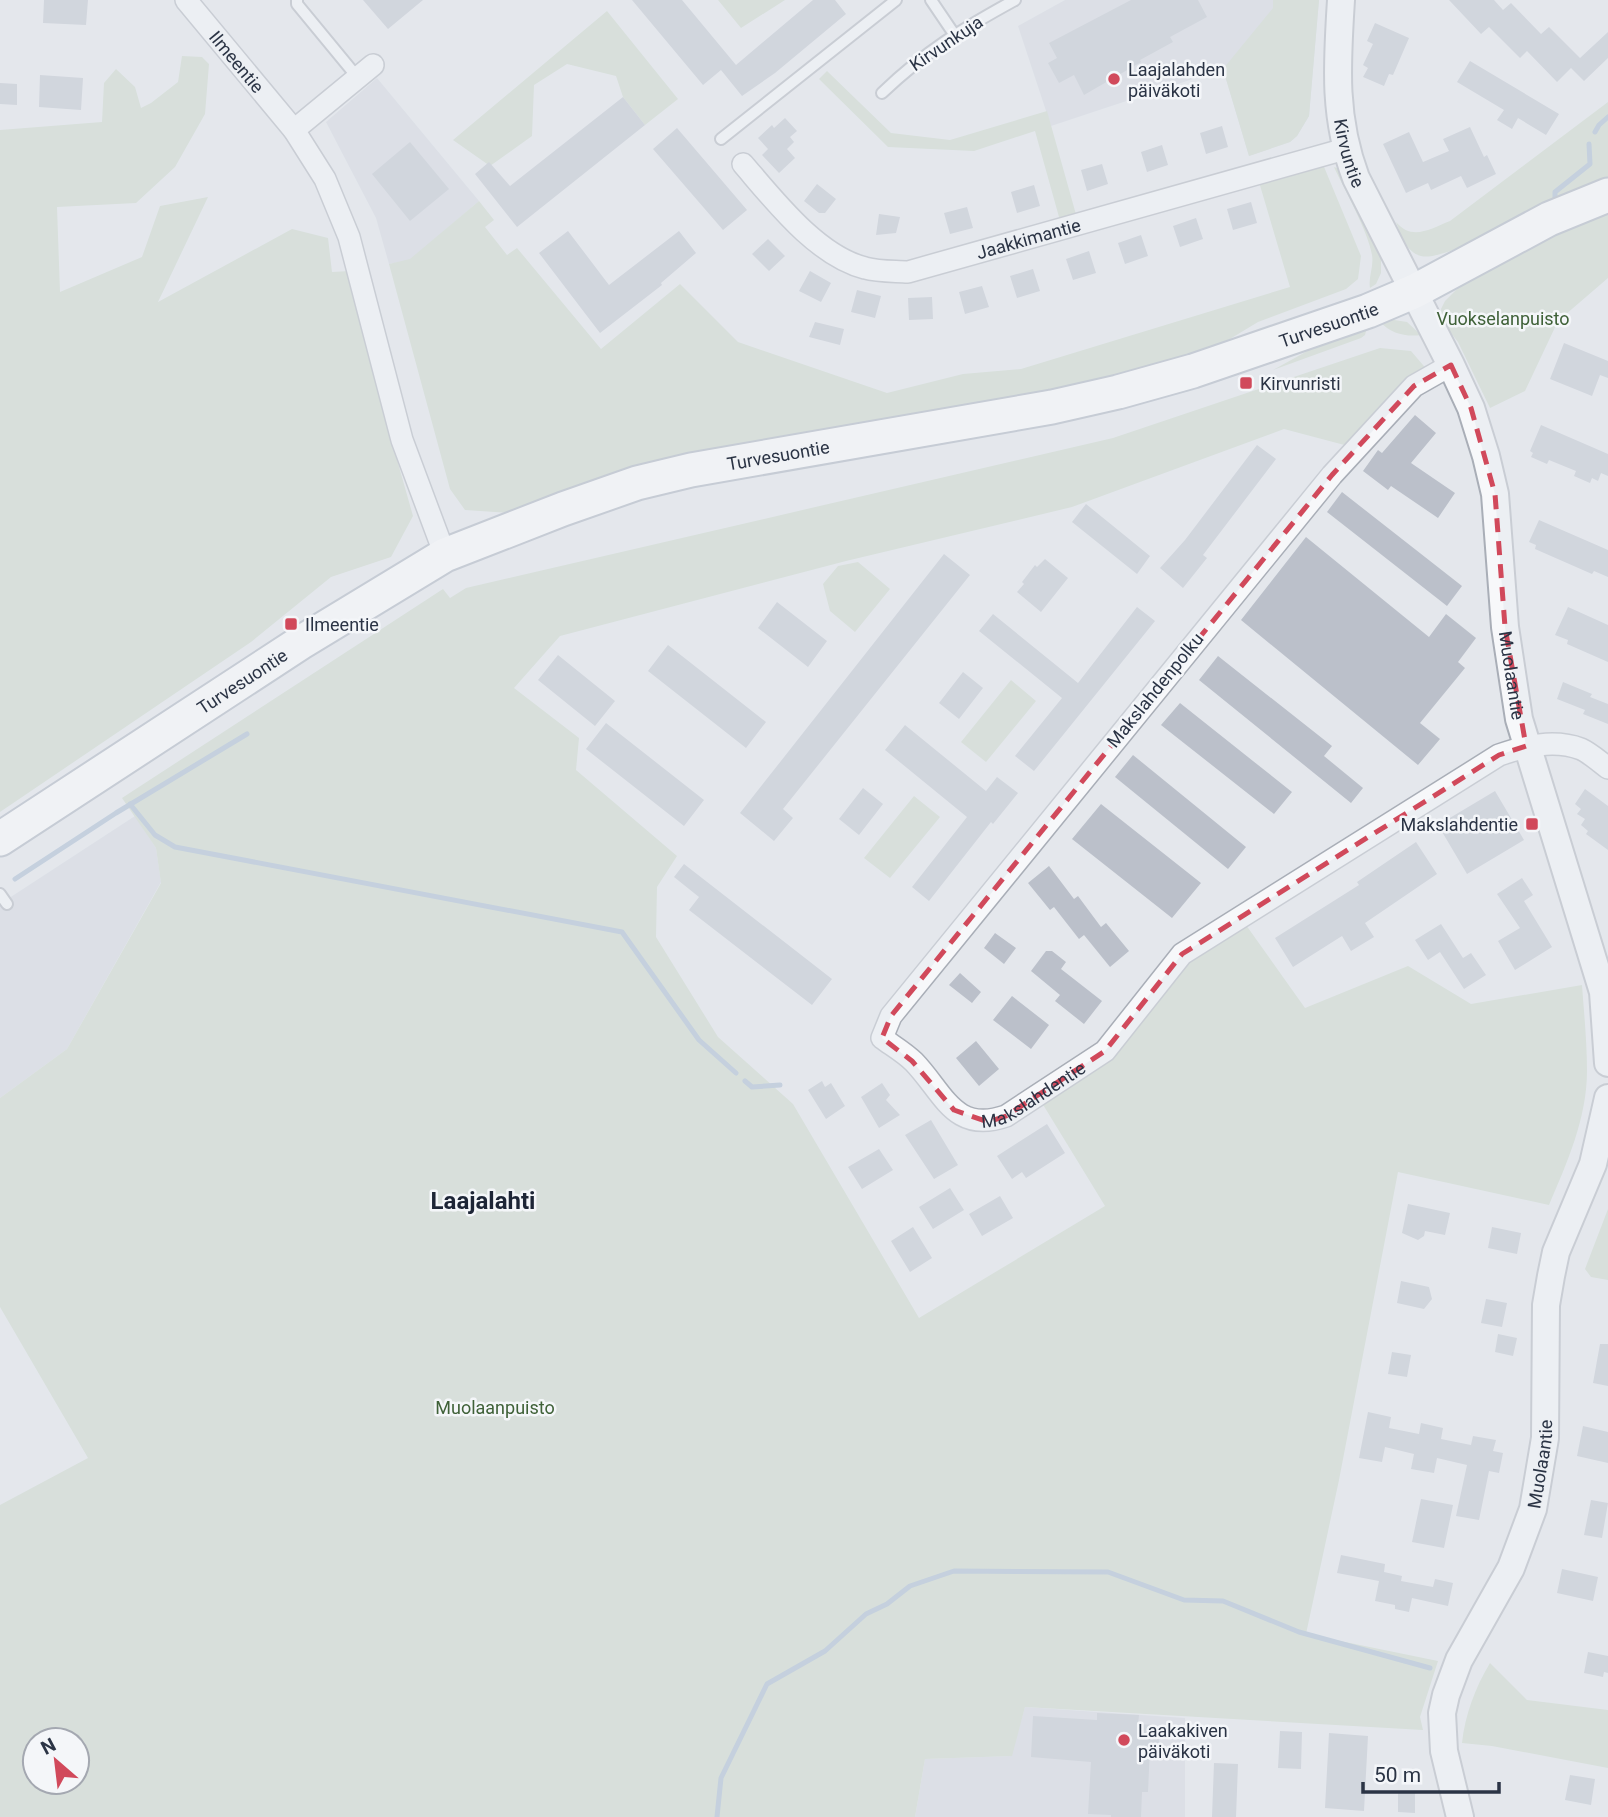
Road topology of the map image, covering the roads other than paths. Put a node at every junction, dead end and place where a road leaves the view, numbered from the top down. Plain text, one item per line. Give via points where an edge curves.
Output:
1 (186, 0) edge
2 (297, 0) edge
3 (896, 0) edge
4 (931, 0) edge
5 (1015, 0) edge
6 (1341, 0) edge
7 (954, 34) junction
8 (366, 72) joint
9 (882, 93) dead end
10 (294, 130) junction
11 (721, 139) dead end
12 (1345, 149) junction
13 (743, 164) dead end
14 (1608, 195) edge
15 (1415, 291) junction
16 (1451, 365) junction
17 (445, 555) junction
18 (1526, 746) junction
19 (1608, 768) edge
20 (0, 839) edge
21 (882, 1038) joint
22 (1608, 1063) edge
23 (1608, 1098) edge
24 (1601, 1162) edge
25 (1460, 1817) edge

1 - 10 street, Ilmeentie
2 - 8 lane
3 - 11 lane
4 - 7 lane
5 - 7 lane, Kirvunkuja
6 - 12 street, Kirvuntie via 1336,69
7 - 9 lane, Kirvunkuja
8 - 10 street
10 - 17 street, Ilmeentie via 326,179 349,237 402,440
12 - 13 street, Jaakkimantie via 908,272 864,268 829,251 795,223
12 - 15 street, Kirvuntie
14 - 15 main road, Turvesuontie via 1549,219
15 - 16 street, Muolaantie
15 - 17 main road, Turvesuontie via 1276,344 1130,389 681,472 573,505
16 - 18 street, Muolaantie via 1471,408 1495,494 1507,639
16 - 21 street, Makslahdenpolku via 1414,386 1332,475 891,1016
17 - 20 main road, Turvesuontie via 300,643
18 - 19 street, Makslahdentie via 1556,744 1583,750
18 - 21 street, Makslahdentie via 1499,755 1182,954 1105,1051 1006,1115 988,1122 954,1110 912,1061
18 - 22 street, Muolaantie via 1603,992
23 - 24 street, Muolaantie
24 - 25 street, Muolaantie via 1556,1252 1551,1276 1546,1305 1545,1438 1533,1509 1511,1568 1459,1660 1442,1713 1444,1751

